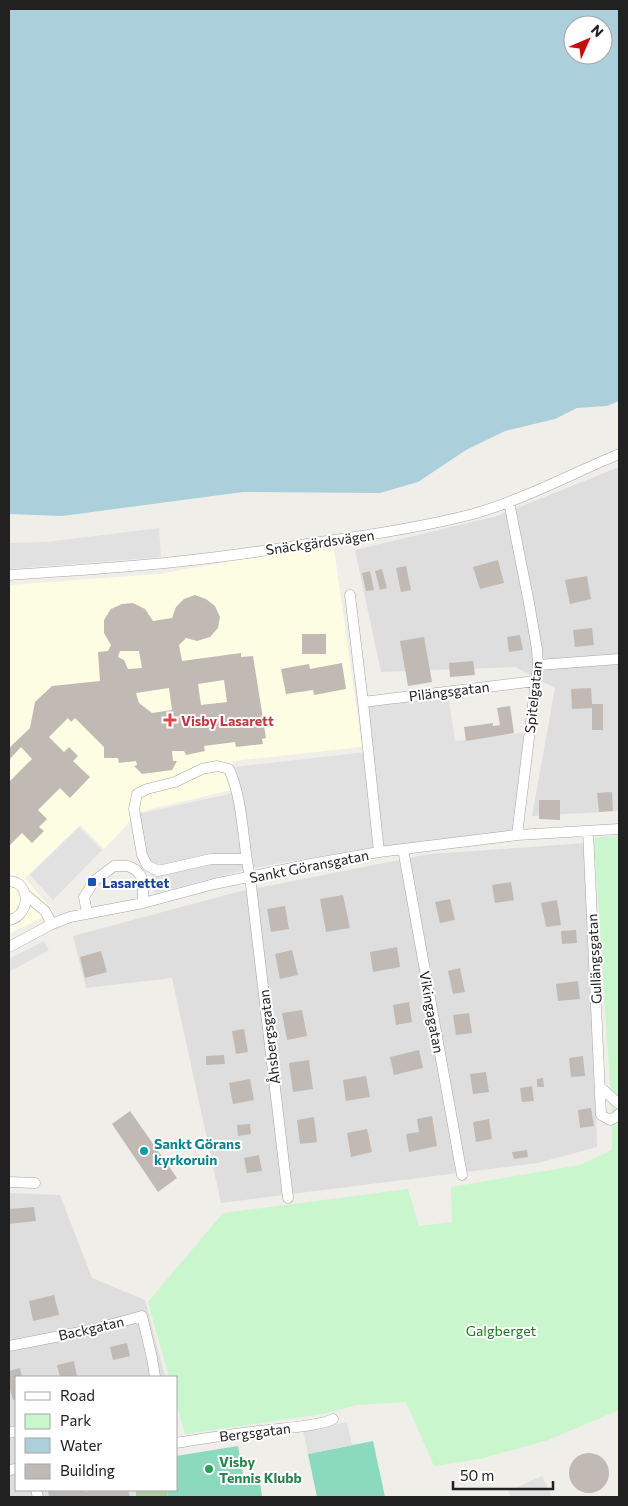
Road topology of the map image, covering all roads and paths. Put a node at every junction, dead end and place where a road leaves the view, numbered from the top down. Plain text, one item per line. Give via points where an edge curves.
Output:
1 (619, 454) edge
2 (509, 502) junction
3 (9, 575) edge
4 (350, 594) dead end
5 (619, 659) edge
6 (538, 665) junction
7 (536, 680) junction
8 (363, 702) junction
9 (619, 829) edge
10 (588, 831) junction
11 (517, 835) junction
12 (403, 849) junction
13 (378, 852) junction
14 (246, 859) junction
15 (250, 877) junction
16 (9, 881) edge
17 (25, 894) junction
18 (143, 903) junction
19 (87, 913) junction
20 (9, 920) edge
21 (52, 924) junction
22 (9, 947) edge
23 (600, 1087) junction
24 (619, 1104) edge
25 (619, 1114) edge
26 (462, 1175) dead end
27 (9, 1182) edge
28 (35, 1183) dead end
29 (288, 1198) dead end
30 (9, 1346) edge
31 (155, 1376) edge
32 (333, 1420) dead end
33 (178, 1443) edge

1 - 2 street, Snäckgärdsvägen
2 - 3 street, Snäckgärdsvägen via 444,521 390,532 176,562
2 - 6 street, Spitelgatan
4 - 8 street
5 - 6 street
6 - 7 street, Spitelgatan
7 - 8 street, Pilängsgatan
7 - 11 street, Spitelgatan
8 - 13 street
9 - 10 street, Sankt Göransgatan
10 - 11 street, Sankt Göransgatan
10 - 23 street, Gullängsgatan
11 - 12 street, Sankt Göransgatan
12 - 13 street, Sankt Göransgatan
12 - 26 street, Vikingagatan
13 - 15 street, Sankt Göransgatan
14 - 14 street, Åhsbergsgatan via 236,784 229,768 202,769 175,782 136,794 134,809 142,855 147,865 158,871 212,859
14 - 15 street, Åhsbergsgatan
15 - 18 street, Sankt Göransgatan
15 - 29 street, Åhsbergsgatan
16 - 17 street via 18,883
17 - 20 street via 26,905 21,914
17 - 21 street via 44,911
18 - 19 street, Sankt Göransgatan
18 - 19 street via 141,876 128,866 114,866 94,881 84,897
19 - 21 street, Sankt Göransgatan
21 - 22 street, Sankt Göransgatan
23 - 24 street
23 - 25 street, Gullängsgatan via 601,1114 610,1120
27 - 28 street
30 - 31 street, Backgatan via 142,1316
32 - 33 street, Bergsgatan

